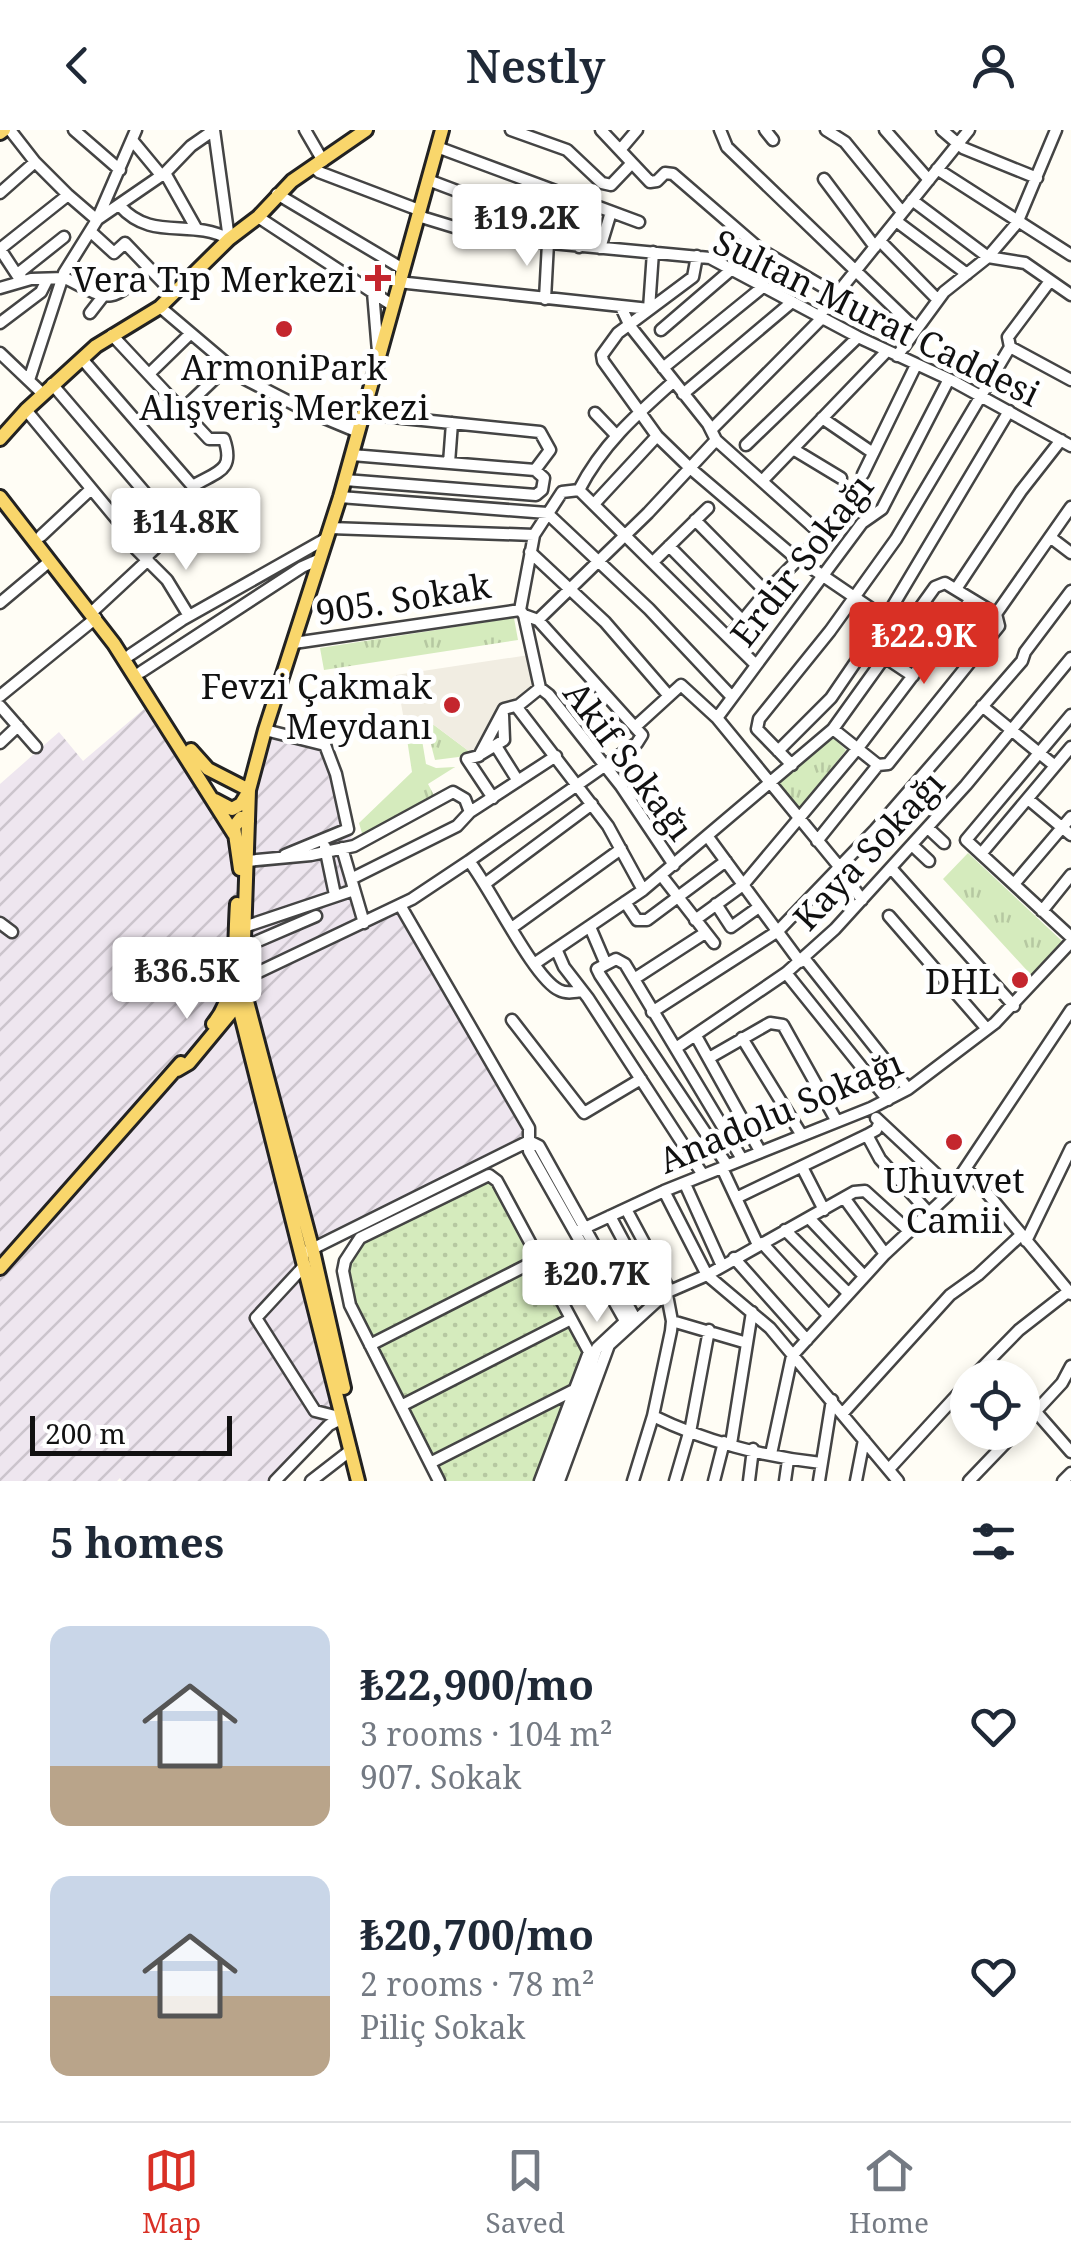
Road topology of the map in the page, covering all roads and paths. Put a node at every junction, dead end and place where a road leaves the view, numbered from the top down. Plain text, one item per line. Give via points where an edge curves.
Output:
1 (74, 130) edge
2 (228, 130) edge
3 (305, 130) edge
4 (442, 130) edge
5 (601, 130) edge
6 (637, 130) edge
7 (720, 130) edge
8 (826, 130) edge
9 (885, 130) edge
10 (942, 130) edge
11 (969, 130) edge
12 (1056, 130) edge
13 (4, 131) edge
14 (519, 131) edge
15 (214, 132) edge
16 (360, 132) edge
17 (134, 135) edge
18 (957, 144) junction
19 (437, 147) junction
20 (620, 150) junction
21 (36, 162) junction
22 (632, 163) junction
23 (319, 164) junction
24 (937, 169) junction
25 (120, 170) junction
26 (163, 174) junction
27 (1037, 178) junction
28 (824, 179) dead end
29 (428, 180) junction
30 (928, 180) junction
31 (0, 194) edge
32 (277, 194) junction
33 (68, 195) junction
34 (912, 200) junction
35 (120, 206) junction
36 (611, 212) junction
37 (419, 213) junction
38 (258, 216) junction
39 (899, 217) junction
40 (97, 220) junction
41 (132, 220) junction
42 (639, 222) dead end
43 (1017, 223) junction
44 (196, 228) junction
45 (91, 232) junction
46 (64, 238) dead end
47 (229, 239) junction
48 (548, 242) junction
49 (124, 244) junction
50 (877, 244) junction
51 (1, 247) edge
52 (578, 247) junction
53 (600, 248) junction
54 (653, 252) junction
55 (1071, 255) edge
56 (697, 256) junction
57 (988, 257) junction
58 (148, 268) junction
59 (732, 268) junction
60 (855, 272) junction
61 (966, 274) junction
62 (400, 275) junction
63 (66, 278) junction
64 (1071, 279) edge
65 (47, 280) junction
66 (21, 281) junction
67 (1055, 284) junction
68 (764, 286) junction
69 (0, 288) edge
70 (373, 292) junction
71 (174, 294) junction
72 (1071, 295) edge
73 (104, 296) junction
74 (837, 296) junction
75 (545, 299) junction
76 (938, 300) junction
77 (792, 302) junction
78 (392, 305) junction
79 (160, 307) junction
80 (621, 307) junction
81 (650, 310) junction
82 (90, 313) dead end
83 (821, 317) junction
84 (0, 323) edge
85 (630, 326) junction
86 (915, 328) junction
87 (661, 330) dead end
88 (190, 334) junction
89 (112, 335) junction
90 (858, 337) junction
91 (1010, 347) junction
92 (0, 353) edge
93 (892, 354) junction
94 (82, 358) junction
95 (378, 358) junction
96 (229, 365) junction
97 (916, 366) junction
98 (662, 368) junction
99 (148, 374) junction
100 (949, 379) junction
101 (29, 380) junction
102 (1071, 380) edge
103 (674, 382) junction
104 (48, 389) junction
105 (684, 394) junction
106 (982, 397) junction
107 (26, 410) junction
108 (182, 410) junction
109 (1009, 411) junction
110 (640, 412) junction
111 (595, 413) dead end
112 (363, 414) junction
113 (822, 418) junction
114 (452, 423) junction
115 (358, 432) junction
116 (616, 435) junction
117 (714, 435) junction
118 (656, 436) junction
119 (0, 439) edge
120 (1066, 443) edge
121 (746, 445) dead end
122 (793, 449) junction
123 (873, 453) junction
124 (352, 455) junction
125 (448, 463) junction
126 (690, 468) junction
127 (535, 470) junction
128 (864, 474) dead end
129 (842, 478) dead end
130 (345, 480) junction
131 (762, 481) junction
132 (0, 486) edge
133 (193, 486) junction
134 (90, 490) junction
135 (579, 490) junction
136 (0, 497) edge
137 (340, 497) junction
138 (594, 504) junction
139 (1071, 507) edge
140 (708, 508) dead end
141 (842, 510) dead end
142 (547, 513) junction
143 (164, 515) junction
144 (695, 520) junction
145 (329, 533) junction
146 (626, 534) junction
147 (534, 535) junction
148 (41, 536) junction
149 (822, 536) junction
150 (1050, 537) junction
151 (669, 546) junction
152 (530, 552) junction
153 (1071, 553) edge
154 (797, 558) junction
155 (146, 559) junction
156 (320, 559) junction
157 (50, 560) junction
158 (598, 562) junction
159 (653, 562) junction
160 (824, 578) junction
161 (570, 589) junction
162 (956, 589) junction
163 (766, 592) junction
164 (1071, 592) edge
165 (854, 598) junction
166 (971, 599) junction
167 (0, 603) edge
168 (522, 612) junction
169 (95, 613) junction
170 (996, 614) junction
171 (189, 616) junction
172 (741, 619) junction
173 (886, 619) junction
174 (538, 620) junction
175 (904, 631) junction
176 (728, 637) junction
177 (294, 643) junction
178 (130, 655) junction
179 (886, 658) junction
180 (1071, 658) edge
181 (755, 664) junction
182 (141, 672) junction
183 (913, 676) junction
184 (540, 688) junction
185 (0, 696) edge
186 (669, 696) junction
187 (732, 697) junction
188 (0, 706) edge
189 (516, 706) junction
190 (982, 706) junction
191 (502, 712) junction
192 (1071, 714) edge
193 (716, 718) junction
194 (18, 726) junction
195 (635, 727) junction
196 (833, 729) junction
197 (265, 730) junction
198 (1013, 730) junction
199 (0, 743) edge
200 (496, 746) junction
201 (1071, 746) edge
202 (36, 747) dead end
203 (858, 748) junction
204 (778, 752) junction
205 (1040, 753) junction
206 (480, 754) junction
207 (556, 756) junction
208 (605, 765) junction
209 (792, 765) junction
210 (878, 765) junction
211 (1056, 766) junction
212 (518, 781) junction
213 (577, 784) junction
214 (771, 784) junction
215 (249, 790) junction
216 (213, 798) junction
217 (493, 798) junction
218 (1028, 799) junction
219 (592, 804) junction
220 (470, 812) junction
221 (1071, 817) edge
222 (797, 818) junction
223 (248, 822) junction
224 (928, 828) junction
225 (348, 829) junction
226 (1066, 831) edge
227 (234, 834) junction
228 (708, 837) junction
229 (322, 838) junction
230 (817, 841) junction
231 (944, 843) dead end
232 (912, 845) junction
233 (348, 847) junction
234 (622, 849) junction
235 (326, 852) junction
236 (982, 854) junction
237 (275, 860) junction
238 (247, 861) junction
239 (469, 861) junction
240 (726, 861) junction
241 (930, 861) dead end
242 (674, 865) junction
243 (840, 867) junction
244 (891, 868) junction
245 (662, 876) junction
246 (1071, 876) edge
247 (486, 883) junction
248 (1014, 884) junction
249 (352, 885) junction
250 (743, 886) junction
251 (643, 890) junction
252 (335, 895) junction
253 (677, 896) junction
254 (862, 900) junction
255 (625, 902) junction
256 (716, 904) junction
257 (400, 905) junction
258 (759, 907) junction
259 (1042, 911) junction
260 (316, 916) dead end
261 (889, 916) dead end
262 (695, 920) junction
263 (364, 922) junction
264 (0, 923) edge
265 (244, 927) junction
266 (590, 927) junction
267 (513, 928) junction
268 (778, 931) junction
269 (12, 932) dead end
270 (705, 932) junction
271 (1071, 940) edge
272 (714, 943) dead end
273 (244, 946) junction
274 (557, 952) junction
275 (802, 960) junction
276 (606, 962) junction
277 (534, 964) junction
278 (786, 973) junction
279 (634, 979) junction
280 (239, 985) junction
281 (582, 991) junction
282 (1014, 1006) junction
283 (1071, 1010) edge
284 (652, 1012) junction
285 (236, 1014) junction
286 (512, 1020) dead end
287 (987, 1029) junction
288 (696, 1036) junction
289 (742, 1038) junction
290 (676, 1048) junction
291 (709, 1058) junction
292 (177, 1070) junction
293 (642, 1079) junction
294 (908, 1090) junction
295 (888, 1100) junction
296 (872, 1108) junction
297 (836, 1120) junction
298 (880, 1122) junction
299 (801, 1134) junction
300 (867, 1136) junction
301 (529, 1141) junction
302 (1071, 1148) edge
303 (760, 1150) junction
304 (742, 1159) junction
305 (724, 1166) junction
306 (802, 1167) junction
307 (968, 1169) junction
308 (703, 1175) junction
309 (685, 1184) junction
310 (952, 1189) junction
311 (664, 1191) junction
312 (736, 1198) junction
313 (844, 1198) junction
314 (626, 1209) junction
315 (824, 1210) junction
316 (929, 1213) junction
317 (610, 1216) junction
318 (809, 1218) junction
319 (580, 1230) junction
320 (785, 1230) junction
321 (908, 1230) junction
322 (1024, 1238) junction
323 (760, 1244) junction
324 (885, 1254) junction
325 (539, 1258) junction
326 (734, 1258) junction
327 (309, 1262) junction
328 (722, 1266) junction
329 (0, 1268) edge
330 (707, 1275) junction
331 (864, 1276) junction
332 (1070, 1293) edge
333 (848, 1294) junction
334 (664, 1296) junction
335 (752, 1312) junction
336 (828, 1315) junction
337 (571, 1318) junction
338 (633, 1319) junction
339 (672, 1321) junction
340 (708, 1330) junction
341 (807, 1340) junction
342 (747, 1343) junction
343 (370, 1345) junction
344 (792, 1356) junction
345 (990, 1360) edge
346 (1071, 1366) edge
347 (575, 1389) junction
348 (832, 1400) junction
349 (950, 1405) edge
350 (401, 1406) junction
351 (1040, 1408) edge
352 (843, 1413) junction
353 (653, 1416) junction
354 (1040, 1417) edge
355 (343, 1418) junction
356 (690, 1433) junction
357 (864, 1440) junction
358 (727, 1443) junction
359 (351, 1450) junction
360 (753, 1450) junction
361 (999, 1450) edge
362 (1071, 1452) edge
363 (771, 1454) junction
364 (788, 1460) junction
365 (821, 1463) junction
366 (430, 1464) junction
367 (1071, 1473) edge
368 (892, 1476) edge
369 (275, 1481) edge
370 (311, 1481) edge
371 (358, 1481) edge
372 (366, 1481) edge
373 (438, 1481) edge
374 (540, 1481) edge
375 (550, 1481) edge
376 (559, 1481) edge
377 (633, 1481) edge
378 (675, 1481) edge
379 (714, 1481) edge
380 (749, 1481) edge
381 (785, 1481) edge
382 (819, 1481) edge
383 (856, 1481) edge
384 (969, 1481) edge
385 (1063, 1481) edge

1 - 25 street
2 - 15 street
3 - 23 street
4 - 19 main road
5 - 20 street
6 - 20 street
7 - 60 street via 726,148
8 - 39 street via 846,142
9 - 30 street
10 - 18 street
11 - 18 street
12 - 27 street
13 - 21 street
14 - 22 street via 567,150 602,184 611,184
15 - 26 street
15 - 47 street
16 - 23 main road
17 - 25 street
17 - 26 street
18 - 24 street
18 - 27 street
19 - 29 main road
19 - 36 street
20 - 22 street
21 - 31 street
21 - 33 street
22 - 74 street via 650,182 673,174 761,250
23 - 32 main road
23 - 37 street, Sultan Murat Caddesi via 319,172
24 - 30 street
24 - 43 street
25 - 40 street
26 - 35 street
26 - 44 street
27 - 43 street
28 - 50 street
29 - 37 main road
29 - 52 street via 576,236
30 - 34 street
32 - 38 main road
32 - 62 street
33 - 40 street
33 - 51 street
34 - 39 street
34 - 57 street
35 - 40 street
35 - 41 street
36 - 42 street
36 - 53 street
37 - 48 street, Sultan Murat Caddesi via 487,237
37 - 62 main road
38 - 47 main road
38 - 70 street
39 - 50 street
39 - 61 street
40 - 45 street
41 - 44 street
41 - 49 street
43 - 55 street
43 - 57 street
44 - 47 street
45 - 49 street via 114,253
45 - 63 street
46 - 66 street via 20,272
47 - 71 main road
48 - 52 street, Sultan Murat Caddesi
48 - 75 street
49 - 58 street
50 - 60 street
50 - 76 street
51 - 66 street
52 - 53 street, Sultan Murat Caddesi
53 - 54 street, Sultan Murat Caddesi
54 - 56 street, Sultan Murat Caddesi
54 - 81 street
56 - 59 street, Sultan Murat Caddesi
56 - 81 street via 693,277
57 - 61 street
57 - 67 street via 1026,263
58 - 71 street
58 - 73 street via 120,294
59 - 68 street, Sultan Murat Caddesi
59 - 87 street
60 - 74 street
60 - 86 street
61 - 76 street
62 - 75 street
62 - 78 main road
63 - 65 street
63 - 73 street
63 - 101 street
64 - 67 street
65 - 66 street
65 - 84 street
66 - 69 street
67 - 72 street
67 - 91 street via 1008,337
68 - 77 street, Sultan Murat Caddesi
68 - 98 street
70 - 78 street
70 - 95 street
71 - 79 main road
73 - 82 street
74 - 83 street
75 - 80 street
76 - 86 street
77 - 83 street, Sultan Murat Caddesi
77 - 105 street
78 - 95 main road
79 - 88 street
79 - 89 main road
80 - 81 street
80 - 85 street
81 - 85 street
83 - 90 street, Sultan Murat Caddesi
83 - 117 street
85 - 98 street
85 - 110 street via 602,355
86 - 93 street
88 - 96 street
88 - 99 street
89 - 94 main road
89 - 99 street
90 - 93 street, Sultan Murat Caddesi
90 - 121 street
91 - 102 street
91 - 106 street
92 - 101 street
93 - 97 street, Sultan Murat Caddesi
93 - 113 street
94 - 104 main road
94 - 133 street
95 - 112 main road
96 - 108 street
96 - 115 street via 260,387
97 - 100 street, Sultan Murat Caddesi
97 - 123 street
98 - 103 street
99 - 108 street
100 - 106 street, Sultan Murat Caddesi
100 - 160 street, Erdir Sokağı via 882,508 862,523
101 - 104 street
103 - 105 street
103 - 110 street
104 - 107 main road
104 - 143 street
105 - 117 street
106 - 109 street, Sultan Murat Caddesi
106 - 165 street
107 - 119 main road
107 - 134 street
108 - 133 street via 209,439 224,439 230,456 226,466
109 - 120 street, Sultan Murat Caddesi
109 - 173 street
110 - 116 street
110 - 118 street
111 - 116 street
112 - 114 street
112 - 115 main road
113 - 122 street
113 - 123 street
114 - 125 street
114 - 127 street via 540,432 550,450
115 - 124 main road
116 - 135 street
117 - 126 street
117 - 131 street
118 - 126 street
118 - 138 street
120 - 162 street via 1020,491
122 - 129 street
122 - 131 street
123 - 128 street
124 - 125 street
124 - 130 main road
125 - 127 street
126 - 146 street
126 - 154 street
127 - 130 street via 544,478 536,495
130 - 137 main road
131 - 149 street
132 - 148 main road
133 - 143 street via 195,498
134 - 148 street
134 - 155 street
135 - 138 street
135 - 142 street via 562,492
136 - 157 main road
137 - 142 street
137 - 145 main road
138 - 146 street
139 - 150 street
140 - 144 street
141 - 149 street
142 - 147 street
142 - 158 street
143 - 155 street via 170,529
144 - 151 street
144 - 163 street
145 - 147 street
145 - 156 main road
145 - 171 street
146 - 158 street
146 - 159 street
147 - 152 street
148 - 169 main road
149 - 154 street
150 - 153 street
150 - 170 street
151 - 159 street
151 - 172 street
152 - 161 street
152 - 168 street
154 - 160 street
154 - 163 street
155 - 169 street
155 - 171 street
156 - 177 main road
156 - 182 street
157 - 167 street
157 - 169 main road
158 - 161 street
158 - 187 street
159 - 176 street
160 - 165 street
160 - 181 street, Erdir Sokağı
161 - 174 street
161 - 186 street
162 - 166 street
162 - 175 street via 945,583 935,588
163 - 172 street
164 - 190 street
165 - 173 street
165 - 204 street via 759,719 756,729
166 - 170 street
166 - 183 street
168 - 174 street
168 - 177 street, 905. Sokak
168 - 184 street
169 - 178 main road
169 - 185 street
169 - 216 main road
170 - 210 street via 999,626 888,764
171 - 178 street
172 - 176 street
173 - 175 street
173 - 204 street via 831,698
174 - 195 street
175 - 179 street
176 - 181 street
177 - 197 main road
178 - 182 main road
179 - 183 street
179 - 196 street
180 - 198 street, Kaya Sokağı
181 - 187 street, Erdir Sokağı
182 - 215 main road via 196,756
183 - 203 street
184 - 189 street
184 - 208 street, Akif Sokağı
186 - 193 street via 681,685
186 - 195 street
187 - 193 street, Erdir Sokağı
188 - 194 street
189 - 191 street
189 - 207 street
190 - 198 street
190 - 243 street
191 - 200 street via 505,738
191 - 206 street
192 - 205 street
193 - 214 street
194 - 199 street
194 - 202 street
195 - 208 street via 642,735 637,744
196 - 203 street
196 - 209 street
197 - 215 main road
197 - 225 street via 324,745
198 - 205 street
198 - 224 street, Kaya Sokağı
200 - 206 street
200 - 212 street
201 - 211 street
203 - 210 street
203 - 222 street
204 - 209 street
205 - 211 street
205 - 236 street via 966,840
206 - 217 street via 467,760
207 - 212 street
207 - 213 street
208 - 213 street
208 - 242 street, Akif Sokağı
209 - 214 street
210 - 230 street
211 - 218 street
212 - 217 street
213 - 219 street
213 - 239 street
214 - 222 street
214 - 228 street
215 - 216 main road via 232,808
215 - 223 main road
216 - 227 main road
217 - 220 street
218 - 226 street
218 - 236 street
219 - 234 street
219 - 247 street
220 - 233 street via 453,792
220 - 249 street
221 - 226 street
222 - 230 street
222 - 250 street
223 - 227 main road via 238,820
223 - 238 main road
224 - 231 street
224 - 232 street, Kaya Sokağı
225 - 229 street
225 - 233 street
226 - 248 street
227 - 280 main road
228 - 240 street
228 - 242 street
229 - 235 street
229 - 237 street
230 - 243 street
232 - 241 street
232 - 244 street, Kaya Sokağı
233 - 235 street
233 - 249 street
234 - 251 street
234 - 267 street
235 - 237 street
235 - 252 street
236 - 248 street
237 - 238 street
238 - 265 main road
239 - 247 street
239 - 257 street
240 - 250 street
240 - 253 street
242 - 245 street
243 - 254 street
243 - 268 street
244 - 254 street, Kaya Sokağı
244 - 282 street
245 - 251 street
245 - 253 street
246 - 259 street
247 - 267 street
248 - 259 street
249 - 252 street
249 - 263 street
250 - 256 street
250 - 258 street
251 - 255 street
252 - 265 street
253 - 255 street via 647,920 637,920
253 - 262 street
254 - 275 street, Kaya Sokağı
255 - 266 street
256 - 258 street via 731,927
256 - 262 street
257 - 263 street
257 - 301 street via 529,1128
258 - 268 street
259 - 271 street
260 - 273 street
261 - 287 street
262 - 270 street
263 - 280 street
264 - 269 street
265 - 273 main road
266 - 274 street
266 - 276 street
267 - 277 street
268 - 275 street
268 - 284 street
270 - 272 street
270 - 279 street
271 - 282 street, Anadolu Sokağı
273 - 280 main road
274 - 277 street
274 - 281 street
275 - 278 street, Kaya Sokağı
275 - 294 street
276 - 279 street via 625,964
276 - 305 street via 597,969 600,976
277 - 281 street via 558,990
278 - 288 street, Kaya Sokağı
278 - 295 street
279 - 284 street
280 - 285 main road
280 - 292 main road
280 - 327 main road
281 - 293 street
282 - 287 street, Anadolu Sokağı
283 - 307 street
284 - 290 street
285 - 292 main road
285 - 327 main road
286 - 293 street via 584,1113
287 - 294 street, Anadolu Sokağı
288 - 290 street, Kaya Sokağı
288 - 291 street
289 - 291 street
289 - 297 street via 770,1023 783,1025
289 - 299 street
290 - 304 street
291 - 303 street
292 - 329 main road
293 - 308 street
294 - 295 street, Anadolu Sokağı
295 - 296 street, Anadolu Sokağı
296 - 297 street, Anadolu Sokağı
296 - 298 street
297 - 299 street, Anadolu Sokağı
298 - 300 street
298 - 310 street
299 - 303 street, Anadolu Sokağı
300 - 306 street
300 - 316 street
301 - 319 street via 539,1146
301 - 327 street
302 - 322 street
303 - 304 street, Anadolu Sokağı
304 - 305 street, Anadolu Sokağı
305 - 308 street, Anadolu Sokağı
305 - 312 street
306 - 312 street
306 - 315 street
307 - 310 street
307 - 322 street
308 - 309 street, Anadolu Sokağı
309 - 311 street, Anadolu Sokağı
309 - 328 street
310 - 316 street
311 - 314 street, Anadolu Sokağı
311 - 330 street
312 - 323 street
313 - 315 street
313 - 321 street via 865,1191
313 - 324 street
314 - 317 street, Anadolu Sokağı
314 - 334 street
315 - 318 street
316 - 321 street
317 - 319 street, Anadolu Sokağı
317 - 334 street
318 - 320 street
318 - 331 street
319 - 338 street
320 - 323 street
320 - 333 street
321 - 324 street
322 - 332 street
322 - 352 street via 950,1295
323 - 326 street
323 - 336 street
324 - 331 street
325 - 337 street
325 - 343 street
325 - 343 street via 494,1177 484,1175 360,1238 345,1261 343,1282
326 - 328 street
326 - 341 street
327 - 355 main road
327 - 355 street via 256,1318 315,1412
327 - 372 main road
328 - 330 street
330 - 334 street
330 - 335 street
331 - 333 street
332 - 345 street
333 - 336 street
334 - 338 street
334 - 339 street
335 - 342 street
335 - 344 street
336 - 341 street
337 - 347 street via 589,1352
337 - 350 street
338 - 375 street via 598,1348
338 - 376 street via 600,1364
339 - 340 street
339 - 353 street
340 - 342 street
340 - 356 street
341 - 344 street
342 - 358 street
343 - 350 street
344 - 348 street
344 - 363 street
346 - 351 street
347 - 366 street
347 - 374 street
348 - 352 street
348 - 365 street
349 - 368 street
350 - 366 street
352 - 357 street
353 - 356 street
353 - 377 street
354 - 362 street
355 - 359 main road
355 - 369 street
356 - 358 street
356 - 378 street
357 - 368 street
357 - 383 street
358 - 360 street
358 - 379 street
359 - 370 street
359 - 371 main road
360 - 363 street
360 - 380 street
361 - 384 street
363 - 364 street
364 - 365 street
364 - 381 street
365 - 382 street
366 - 373 street
367 - 385 street

